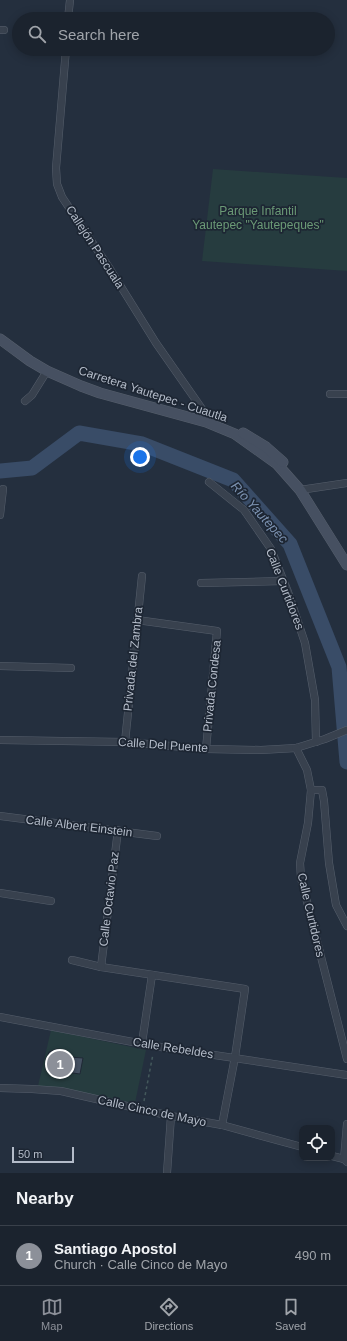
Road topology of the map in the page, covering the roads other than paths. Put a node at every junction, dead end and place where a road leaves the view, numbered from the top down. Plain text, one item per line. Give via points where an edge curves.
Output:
1 (70, 0) edge
2 (69, 12) edge
3 (65, 56) edge
4 (0, 330) edge
5 (0, 339) edge
6 (47, 371) junction
7 (330, 394) dead end
8 (347, 394) edge
9 (25, 401) dead end
10 (207, 419) junction
11 (209, 482) dead end
12 (347, 483) edge
13 (3, 489) dead end
14 (303, 490) junction
15 (0, 515) edge
16 (347, 554) edge
17 (347, 565) edge
18 (142, 576) dead end
19 (283, 581) junction
20 (201, 583) dead end
21 (137, 620) junction
22 (0, 666) edge
23 (71, 668) dead end
24 (347, 730) edge
25 (0, 740) edge
26 (125, 742) junction
27 (316, 742) junction
28 (296, 748) junction
29 (206, 749) junction
30 (311, 790) junction
31 (0, 816) edge
32 (118, 830) junction
33 (157, 836) dead end
34 (0, 893) edge
35 (51, 901) dead end
36 (347, 926) edge
37 (72, 960) dead end
38 (101, 967) junction
39 (152, 975) junction
40 (0, 1017) edge
41 (142, 1044) junction
42 (235, 1057) junction
43 (347, 1059) edge
44 (347, 1075) edge
45 (0, 1088) edge
46 (171, 1116) junction
47 (347, 1124) edge
48 (222, 1125) junction
49 (299, 1146) edge
50 (335, 1157) edge
51 (346, 1161) edge
52 (167, 1173) edge

1 - 2 street
3 - 10 street, Callejón Pascuala via 56,168 57,184 62,197
4 - 10 main road, Carretera Yautepec - Cuautla via 50,366 83,381
5 - 6 main road, Carretera Yautepec - Cuautla
6 - 9 street via 32,395
6 - 10 main road, Carretera Yautepec - Cuautla via 100,393
7 - 8 street
10 - 14 main road, Carretera Yautepec - Cuautla via 279,463
11 - 19 street, Calle Curtidores via 244,510 271,549
12 - 14 street
13 - 15 street
14 - 16 main road
14 - 17 main road
18 - 21 street, Privada del Zambra
19 - 20 street
19 - 27 street, Calle Curtidores via 305,643 315,700
21 - 26 street, Privada del Zambra
21 - 29 street, Privada Condesa via 217,631
22 - 23 street
24 - 27 street, Calle Del Puente
25 - 26 street, Calle Del Puente
26 - 29 street, Calle Del Puente
27 - 28 street, Calle Del Puente
28 - 29 street, Calle Del Puente
28 - 30 street, Calle Curtidores via 307,770
30 - 36 street via 322,790 328,863 336,905
30 - 43 street, Calle Curtidores via 300,863 301,878
31 - 32 street, Calle Albert Einstein
32 - 33 street, Calle Albert Einstein
32 - 38 street, Calle Octavio Paz
34 - 35 street
37 - 38 street
38 - 39 street
39 - 41 street
39 - 42 street via 245,989
40 - 41 street, Calle Rebeldes
41 - 42 street, Calle Rebeldes
42 - 44 street, Calle Rebeldes
42 - 48 street
45 - 46 street, Calle Cinco de Mayo via 61,1092
46 - 48 street, Calle Cinco de Mayo
46 - 52 street
47 - 51 street
48 - 49 street, Calle Cinco de Mayo
50 - 51 street

